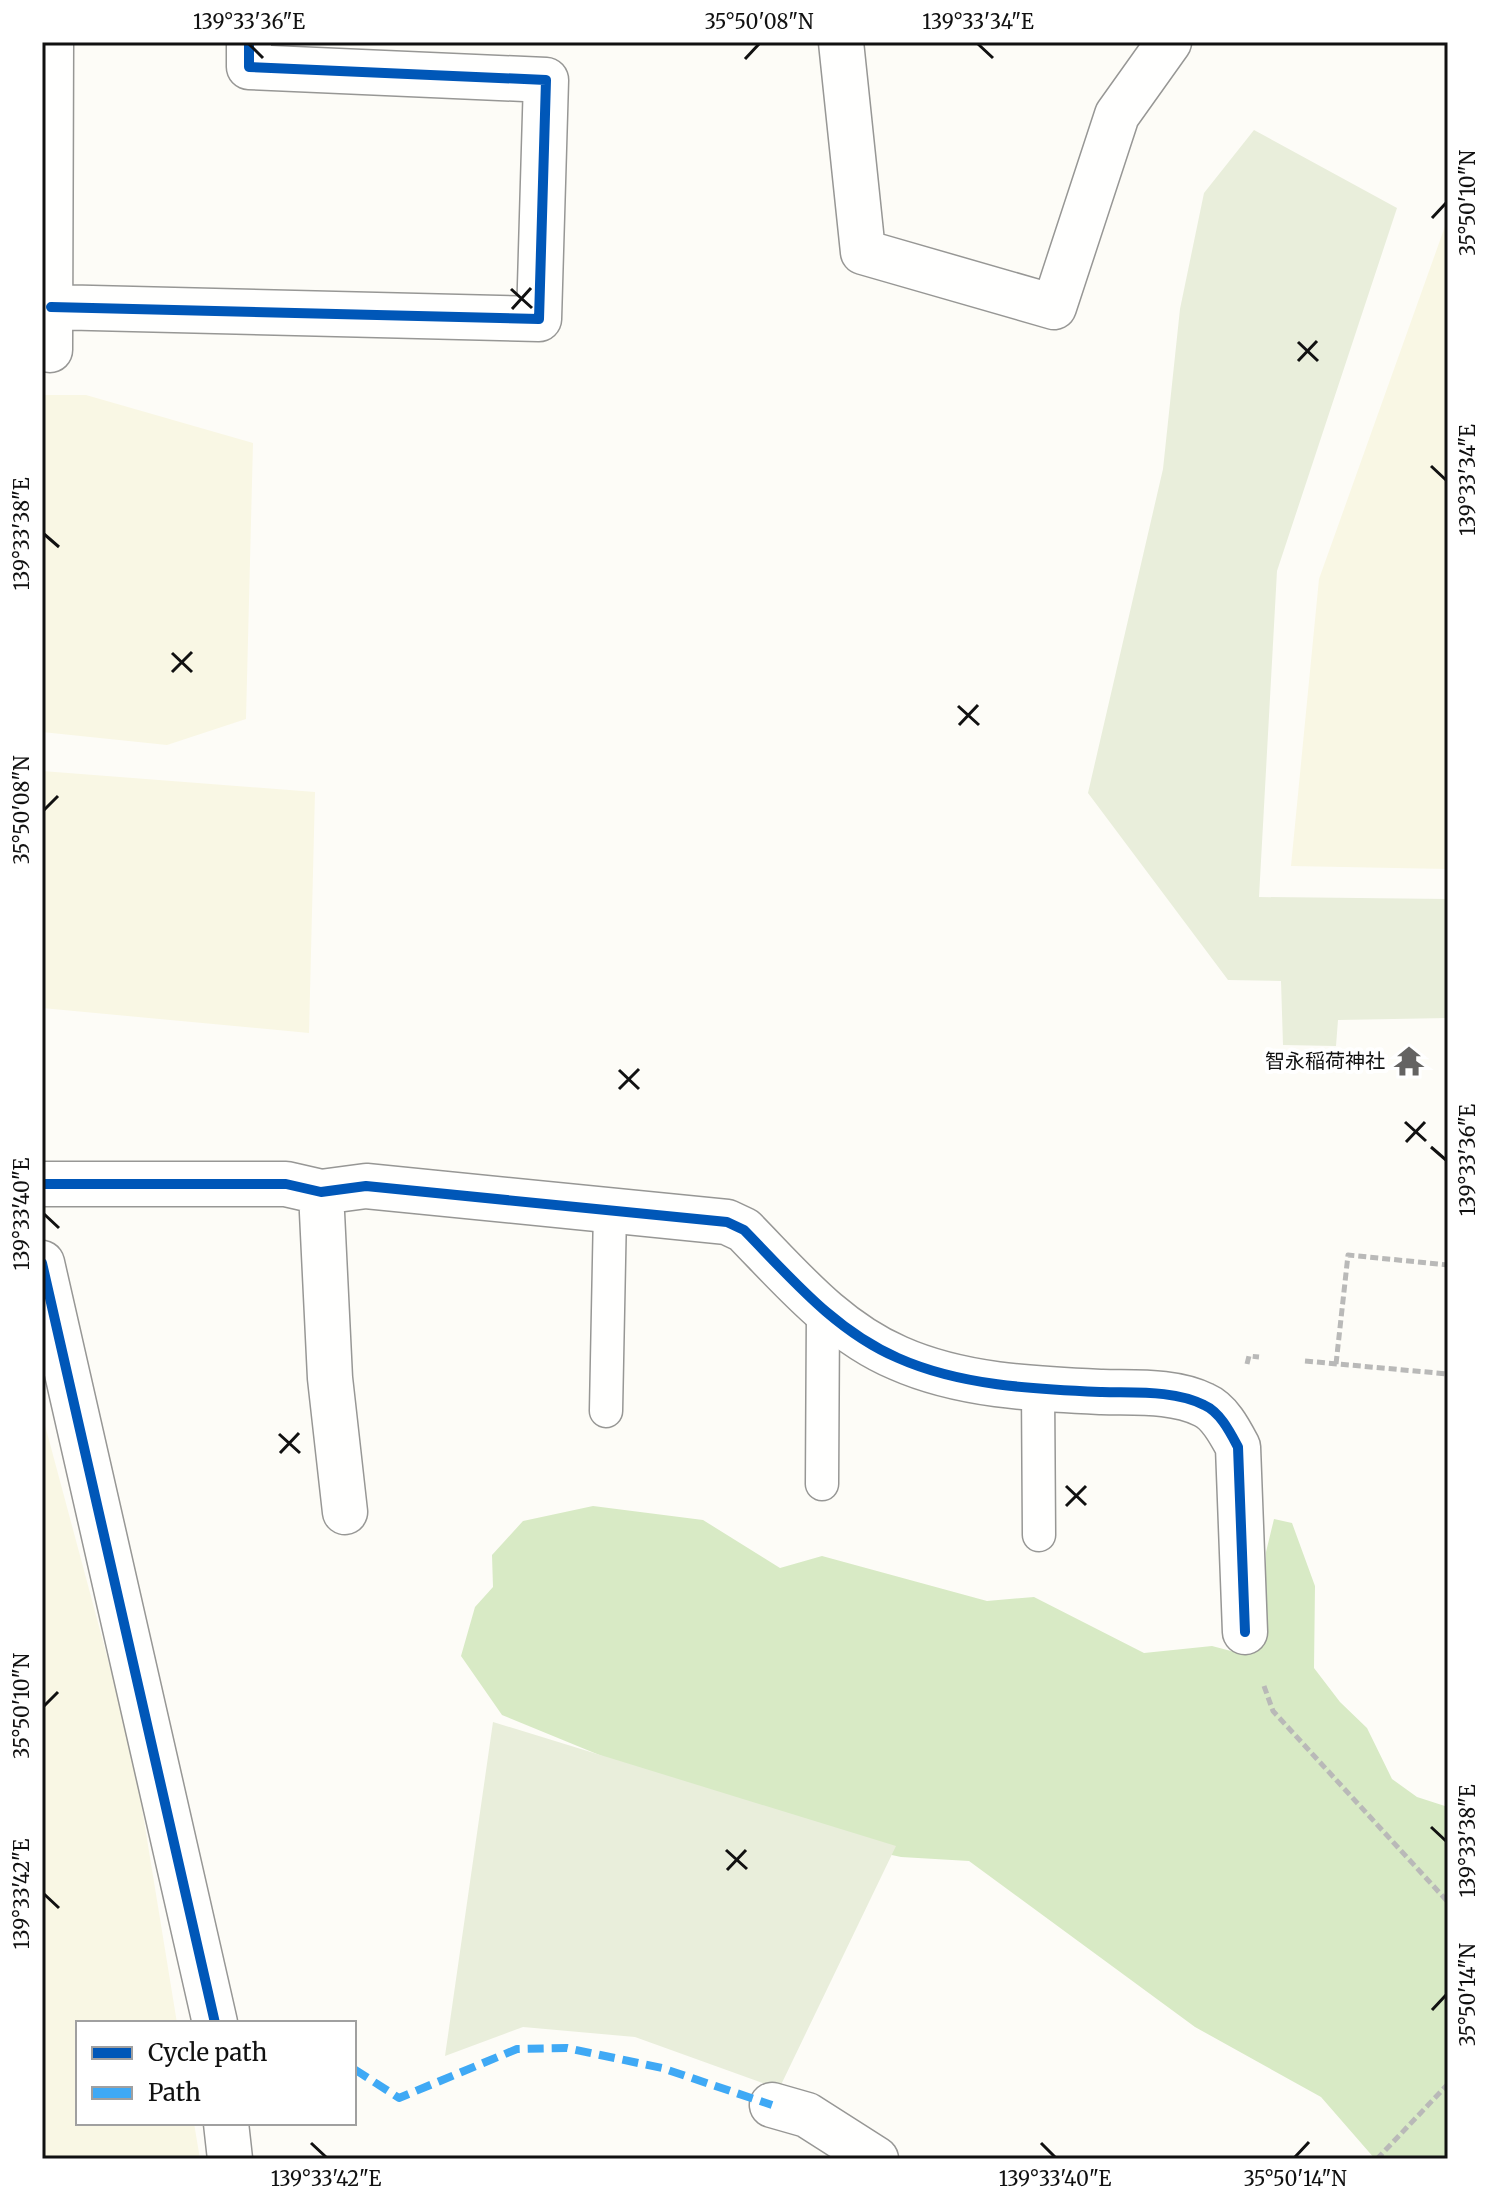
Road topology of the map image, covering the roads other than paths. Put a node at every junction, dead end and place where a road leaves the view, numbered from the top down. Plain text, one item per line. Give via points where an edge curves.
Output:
1 (51, 42) edge
2 (249, 42) edge
3 (841, 42) edge
4 (1169, 42) edge
5 (51, 307) junction
6 (50, 350) dead end
7 (42, 1184) edge
8 (321, 1192) junction
9 (610, 1211) junction
10 (42, 1263) edge
11 (823, 1312) junction
12 (1038, 1389) junction
13 (606, 1411) dead end
14 (822, 1484) dead end
15 (345, 1512) dead end
16 (1039, 1535) dead end
17 (1245, 1632) road end
18 (215, 2021) edge
19 (772, 2105) dead end
20 (226, 2125) edge
21 (230, 2159) edge
22 (876, 2159) edge

1 - 5 street
2 - 5 street via 249,67 546,80 539,319
3 - 4 street via 863,252 1054,307 1117,115
5 - 6 street
7 - 8 street via 286,1184
8 - 9 street via 366,1186
8 - 15 street via 330,1378
9 - 11 street via 727,1222 744,1230
9 - 13 lane
10 - 18 street
11 - 12 street via 898,1358 968,1380
11 - 14 lane
12 - 16 lane
12 - 17 street via 1178,1395 1207,1406 1226,1426 1238,1447
19 - 22 street via 807,2115
20 - 21 street

